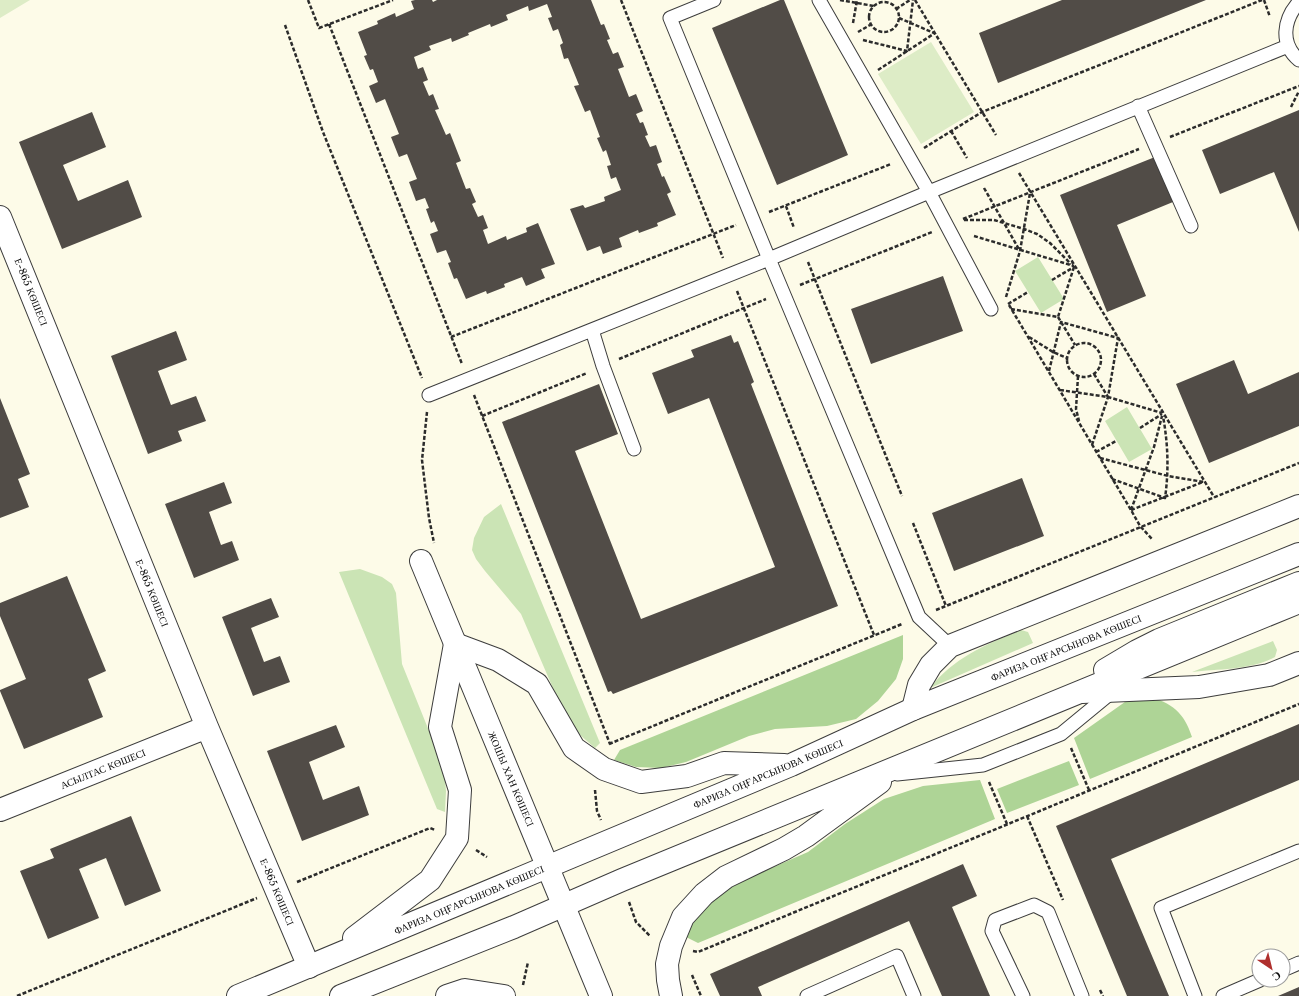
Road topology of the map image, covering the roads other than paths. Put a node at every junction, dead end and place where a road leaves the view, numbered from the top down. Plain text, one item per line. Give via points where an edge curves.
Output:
1 (714, 0) edge
2 (820, 0) edge
3 (1299, 2) edge
4 (1288, 46) junction
5 (1299, 60) edge
6 (1138, 106) junction
7 (929, 192) junction
8 (0, 217) edge
9 (1191, 226) dead end
10 (769, 259) junction
11 (991, 309) dead end
12 (592, 330) junction
13 (429, 396) road end
14 (634, 449) dead end
15 (1299, 506) edge
16 (428, 554) road end
17 (1299, 554) edge
18 (1299, 584) edge
19 (1299, 602) edge
20 (455, 644) junction
21 (950, 646) junction
22 (1299, 663) edge
23 (1142, 667) junction
24 (1112, 691) junction
25 (1078, 692) junction
26 (913, 710) junction
27 (207, 727) junction
28 (791, 765) junction
29 (891, 771) junction
30 (0, 810) edge
31 (1299, 851) edge
32 (548, 867) junction
33 (564, 906) junction
34 (334, 956) junction
35 (308, 967) junction
36 (1251, 984) edge
37 (513, 993) edge
38 (238, 996) edge
39 (341, 996) edge
40 (448, 996) edge
41 (601, 996) edge
42 (671, 996) edge
43 (807, 996) edge
44 (914, 996) edge
45 (1023, 996) edge
46 (1082, 996) edge
47 (1196, 996) edge
48 (1222, 996) edge

1 - 10 lane via 670,18
2 - 7 lane
3 - 4 lane via 1287,22
4 - 5 lane
4 - 6 lane
6 - 7 lane
6 - 9 lane
7 - 10 lane
7 - 11 lane
8 - 27 street, Е-865 КӨШЕСІ
10 - 12 lane
10 - 21 lane via 919,617
12 - 13 lane
12 - 14 lane
15 - 21 street
16 - 20 street, ЖОШЫ ХАН КӨШЕСІ
17 - 26 street, ФАРИЗА ОҢҒАРСЫНОВА КӨШЕСІ
18 - 25 street via 1159,640 1115,663
19 - 23 street
20 - 28 street via 498,660 537,684 574,748 604,769 641,782 688,776 724,763
20 - 32 street, ЖОШЫ ХАН КӨШЕСІ
20 - 34 street via 440,727 460,790 457,838 430,880 343,946
21 - 26 street via 931,665 919,685
22 - 24 street via 1269,675 1199,687
23 - 24 lane
23 - 25 street
24 - 25 street
24 - 29 lane via 1061,734 983,765
25 - 29 street
26 - 28 street, ФАРИЗА ОҢҒАРСЫНОВА КӨШЕСІ
27 - 30 street, АСЫЛТАС КӨШЕСІ
27 - 35 street, Е-865 КӨШЕСІ
28 - 32 street, ФАРИЗА ОҢҒАРСЫНОВА КӨШЕСІ
29 - 33 street
29 - 42 street via 806,836 726,877 704,894 683,917 671,946 667,964
31 - 47 lane via 1161,908
32 - 33 street, ЖОШЫ ХАН КӨШЕСІ
32 - 34 street, ФАРИЗА ОҢҒАРСЫНОВА КӨШЕСІ
33 - 39 street
33 - 41 street, ЖОШЫ ХАН КӨШЕСІ
34 - 35 street, ФАРИЗА ОҢҒАРСЫНОВА КӨШЕСІ
35 - 38 street, ФАРИЗА ОҢҒАРСЫНОВА КӨШЕСІ
36 - 48 lane
37 - 40 street via 464,990
43 - 44 lane via 897,956
45 - 46 lane via 992,931 995,920 1034,905 1048,912

